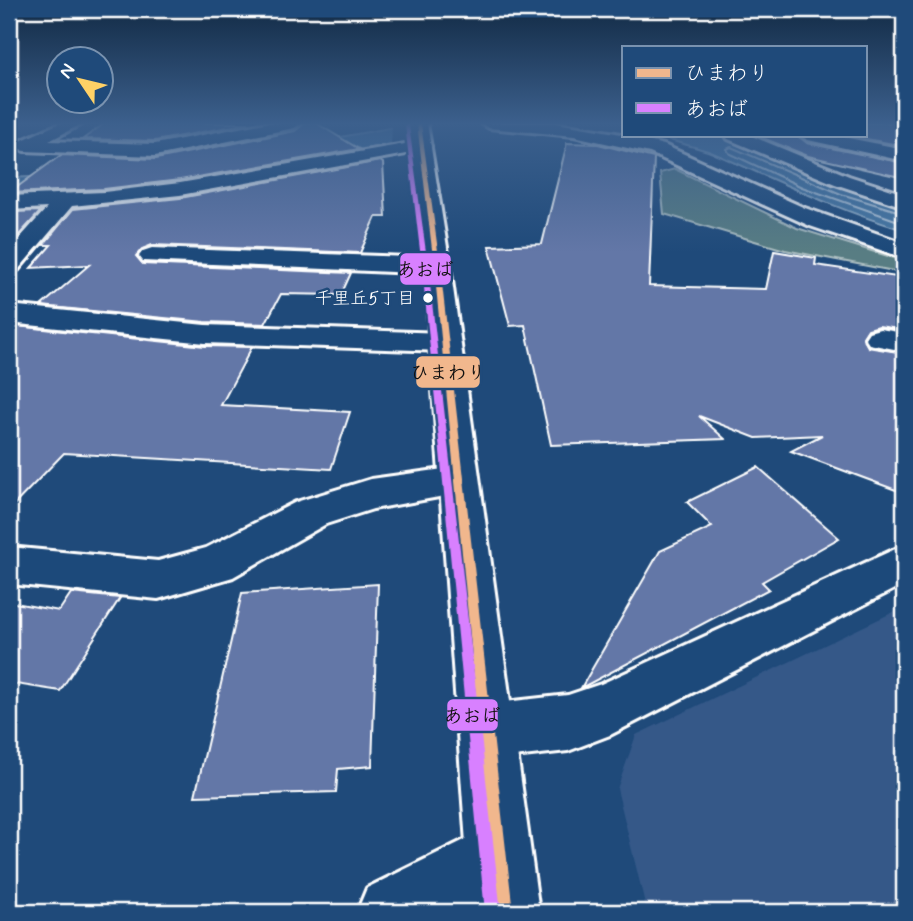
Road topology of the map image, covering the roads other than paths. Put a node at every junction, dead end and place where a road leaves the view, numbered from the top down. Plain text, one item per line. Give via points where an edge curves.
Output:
1 (287, 166) edge
2 (425, 166) edge
3 (696, 166) edge
4 (808, 166) edge
5 (66, 200) junction
6 (904, 201) edge
7 (9, 203) edge
8 (904, 251) edge
9 (152, 256) dead end
10 (9, 265) edge
11 (437, 266) junction
12 (9, 314) edge
13 (444, 342) junction
14 (458, 481) junction
15 (904, 563) edge
16 (9, 566) edge
17 (486, 732) junction
18 (502, 883) edge
19 (391, 912) edge

1 - 5 street via 180,189
2 - 11 street
3 - 8 street via 796,213
4 - 6 street
5 - 7 street
5 - 10 street
9 - 11 street
11 - 13 street
12 - 13 street via 205,334
13 - 14 street
14 - 16 street via 371,494 311,513 217,564 158,580
14 - 17 street
15 - 17 street via 610,708 568,723
17 - 18 street
18 - 19 street

